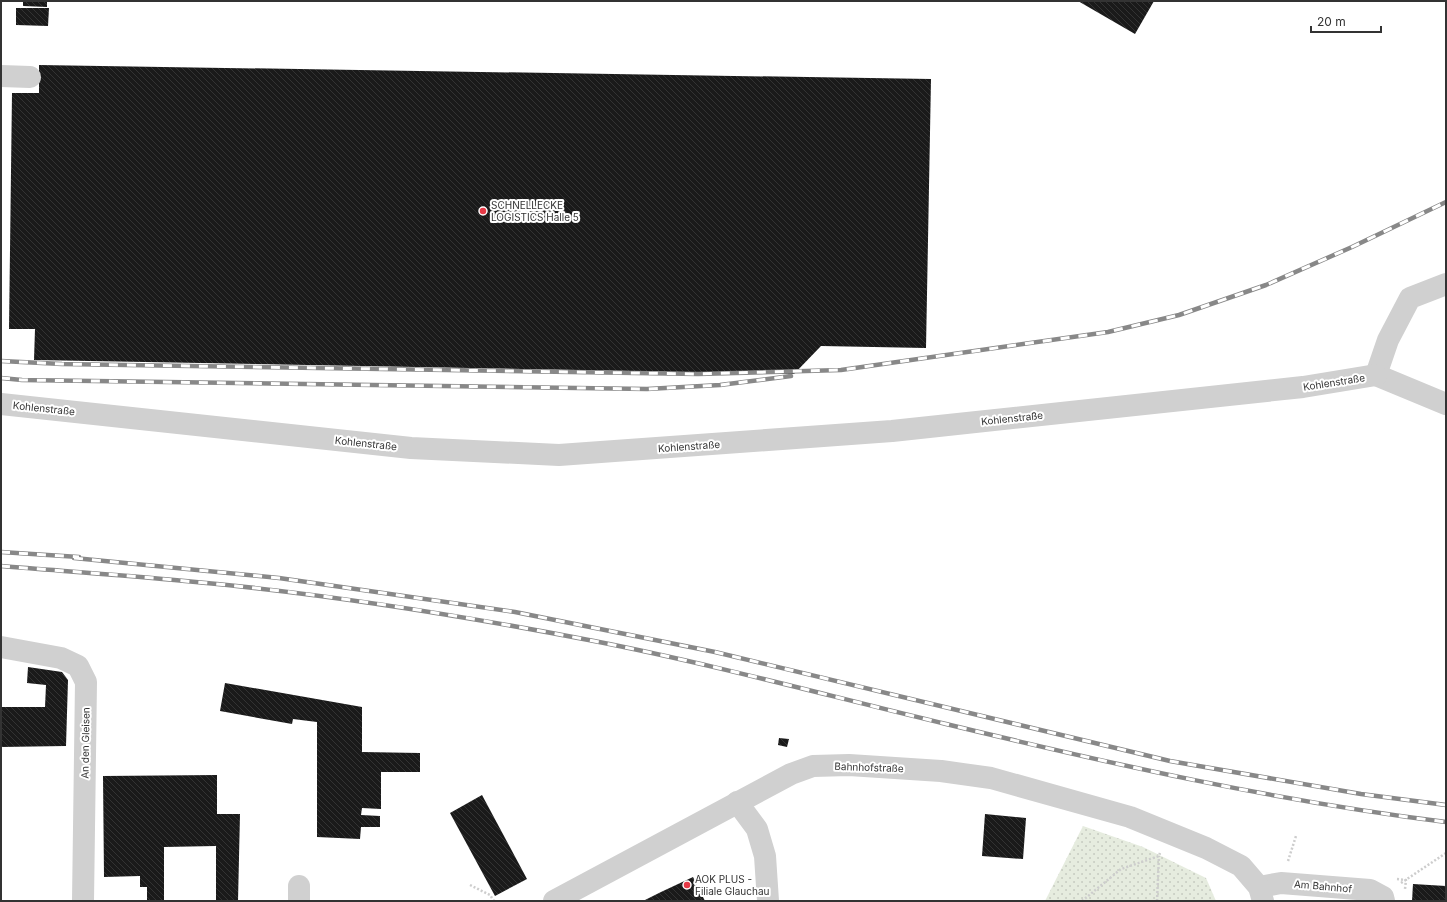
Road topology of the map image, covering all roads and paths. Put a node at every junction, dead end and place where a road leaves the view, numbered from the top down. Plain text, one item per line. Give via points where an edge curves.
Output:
1 (1, 76) edge
2 (30, 77) dead end
3 (1446, 284) edge
4 (1376, 375) junction
5 (1, 404) edge
6 (1446, 404) edge
7 (1, 647) edge
8 (737, 802) junction
9 (1166, 832) junction
10 (1296, 836) dead end
11 (1446, 853) edge
12 (1159, 856) junction
13 (1287, 864) dead end
14 (470, 885) dead end
15 (1261, 894) edge
16 (1383, 899) edge
17 (83, 901) edge
18 (494, 901) edge
19 (554, 901) edge
20 (768, 901) edge
21 (1082, 901) edge
22 (1157, 901) edge

1 - 2 street
3 - 4 street via 1410,298 1388,340
4 - 5 street, Kohlenstraße via 1303,386 892,431 559,455 411,448
4 - 6 street
7 - 17 street, An den Gleisen via 61,658 78,666 86,682
8 - 9 street, Bahnhofstraße via 791,774 813,766 849,765 941,771 991,778 1130,817
8 - 19 street, Bahnhofstraße
8 - 20 street via 757,829 765,856
9 - 12 path
9 - 15 street, Bahnhofstraße via 1241,866
10 - 13 path
11 - 16 path
12 - 21 path via 1121,869
12 - 22 path
14 - 18 path via 490,894
15 - 16 street, Am Bahnhof via 1288,883 1370,890

